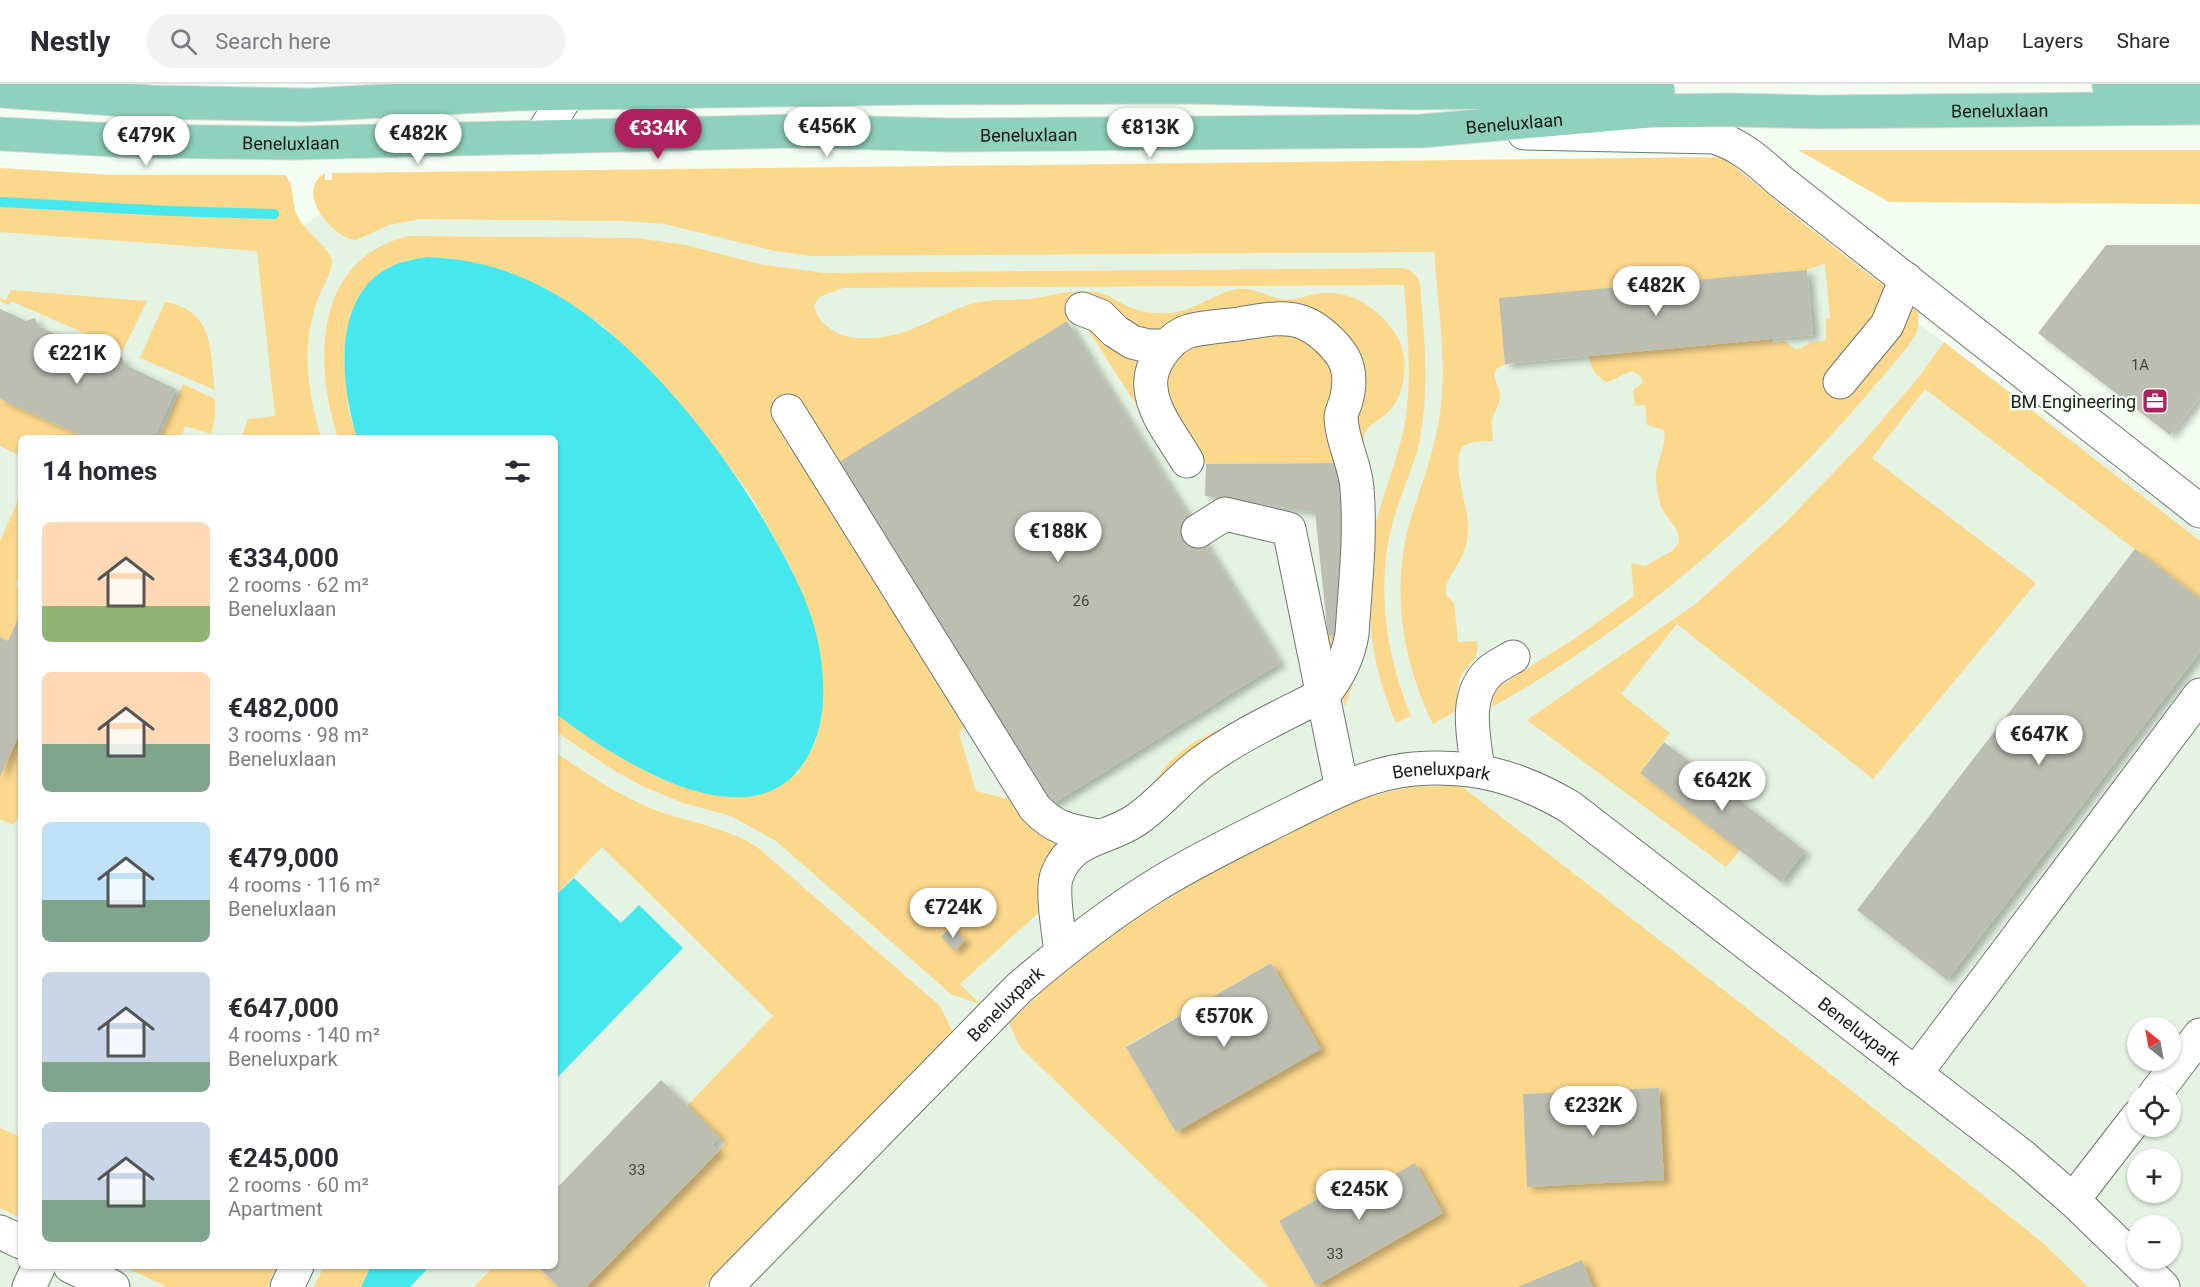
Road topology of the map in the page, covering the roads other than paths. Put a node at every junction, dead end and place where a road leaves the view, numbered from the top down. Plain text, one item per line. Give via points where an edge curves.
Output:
1 (2200, 85) edge
2 (520, 89) edge
3 (568, 89) edge
4 (0, 91) edge
5 (2200, 108) edge
6 (1420, 131) junction
7 (0, 134) edge
8 (540, 137) junction
9 (1906, 279) junction
10 (1082, 309) dead end
11 (1167, 346) junction
12 (1840, 382) dead end
13 (788, 411) dead end
14 (1187, 460) dead end
15 (2200, 511) edge
16 (1197, 531) dead end
17 (1513, 657) dead end
18 (1324, 694) junction
19 (2200, 695) edge
20 (1479, 770) junction
21 (1342, 789) junction
22 (1098, 836) junction
23 (1061, 952) junction
24 (2200, 1035) edge
25 (1915, 1074) junction
26 (2163, 1083) edge
27 (2127, 1130) edge
28 (2073, 1200) junction
29 (0, 1232) edge
30 (18, 1241) edge
31 (38, 1269) edge
32 (76, 1269) edge
33 (296, 1269) edge
34 (29, 1287) edge
35 (113, 1287) edge
36 (287, 1287) edge
37 (726, 1287) edge
38 (2163, 1287) edge

1 - 3 main road, Beneluxlaan via 1423,93 1189,87
2 - 3 main road, Beneluxlaan
2 - 4 main road, Beneluxlaan via 307,105 152,102
2 - 8 street
3 - 8 street
5 - 6 main road, Beneluxlaan via 1649,111
6 - 8 main road, Beneluxlaan via 963,135 795,131
6 - 9 street via 1714,136 1746,151
7 - 8 main road, Beneluxlaan via 294,143
9 - 12 street via 1887,325
9 - 15 street
10 - 11 street via 1100,316 1132,342
11 - 14 street via 1156,364 1150,386 1156,410
11 - 18 street via 1188,332 1287,319 1318,331 1343,357 1350,376 1341,416 1358,488 1352,634 1344,665
13 - 22 street via 1035,808 1047,821 1063,829
16 - 18 street via 1225,514 1289,529
17 - 20 street via 1490,671 1478,686 1473,705
18 - 21 street
18 - 22 street via 1226,745 1136,820
19 - 25 street
20 - 21 street, Beneluxpark via 1412,769
20 - 25 street, Beneluxpark via 1541,790 1570,807
21 - 23 street, Beneluxpark via 1153,886
22 - 23 street via 1080,844 1056,876
23 - 37 street, Beneluxpark via 980,1026
24 - 26 street
25 - 28 street, Beneluxpark
27 - 28 street
28 - 38 street, Beneluxpark
29 - 30 street
31 - 34 street
32 - 35 street
33 - 36 street

